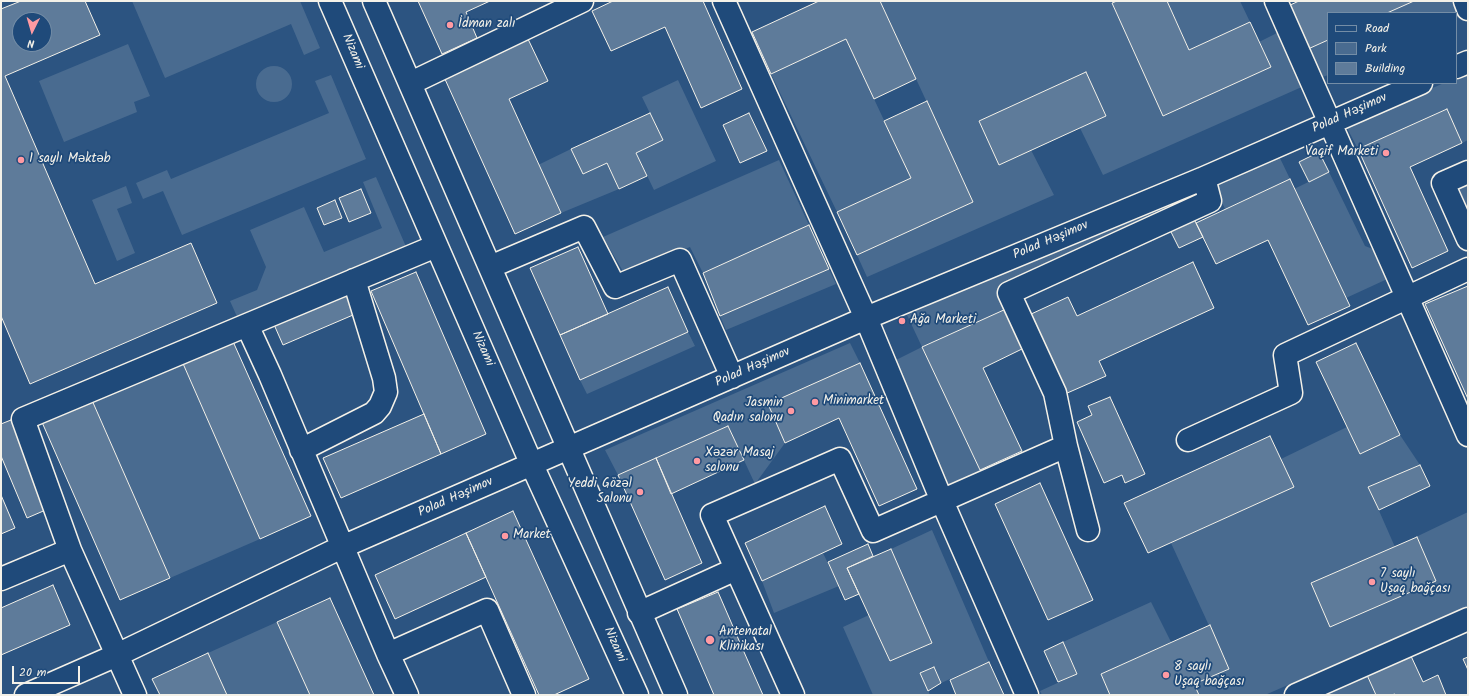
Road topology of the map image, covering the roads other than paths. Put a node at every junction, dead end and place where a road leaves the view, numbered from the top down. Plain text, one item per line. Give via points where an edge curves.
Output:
1 (330, 1) edge
2 (374, 1) edge
3 (582, 1) edge
4 (724, 1) edge
5 (1276, 1) edge
6 (1465, 1) edge
7 (1468, 9) edge
8 (1468, 62) edge
9 (1457, 67) edge
10 (410, 83) junction
11 (1419, 84) edge
12 (1330, 123) junction
13 (1468, 172) edge
14 (1204, 178) junction
15 (1468, 239) edge
16 (436, 246) junction
17 (490, 267) junction
18 (1468, 269) edge
19 (354, 280) junction
20 (1407, 297) junction
21 (866, 318) junction
22 (247, 325) junction
23 (732, 377) junction
24 (1468, 435) edge
25 (1188, 440) dead end
26 (1066, 446) junction
27 (569, 449) junction
28 (301, 450) junction
29 (532, 465) junction
30 (942, 501) junction
31 (1088, 530) dead end
32 (342, 547) junction
33 (70, 550) junction
34 (736, 569) junction
35 (1, 579) edge
36 (639, 613) junction
37 (1468, 619) edge
38 (388, 654) junction
39 (117, 655) junction
40 (26, 695) edge
41 (135, 695) edge
42 (407, 695) edge
43 (524, 695) edge
44 (637, 695) edge
45 (676, 695) edge
46 (792, 695) edge
47 (1027, 695) edge
48 (1296, 695) edge

1 - 16 street, Nizami
2 - 10 street
3 - 10 street
4 - 21 street
5 - 12 street
6 - 7 street
8 - 9 street
10 - 17 street
11 - 12 street, Polad Həşimov
12 - 14 street, Polad Həşimov
12 - 20 street
13 - 15 street via 1443,183
14 - 21 street, Polad Həşimov
14 - 26 street via 1210,201 1009,293 1055,393
16 - 19 street
16 - 29 street, Nizami
17 - 23 street via 584,227 615,287 680,260
17 - 27 street
18 - 20 street
19 - 22 street
19 - 28 street via 386,392 374,413
20 - 24 street
20 - 25 street via 1284,355 1291,393
21 - 23 street, Polad Həşimov
21 - 30 street
22 - 28 street
22 - 33 street via 23,419
23 - 27 street, Polad Həşimov
26 - 30 street
26 - 31 street
27 - 29 street, Polad Həşimov
27 - 36 street
28 - 32 street
29 - 32 street, Polad Həşimov
29 - 44 street, Nizami
30 - 34 street via 872,531 840,460 712,515
30 - 47 street
32 - 38 street
32 - 39 street, Polad Həşimov
33 - 35 street
33 - 39 street
34 - 36 street
34 - 46 street
36 - 45 street
37 - 48 street
38 - 42 street
38 - 43 street via 487,610
39 - 40 street, Polad Həşimov
39 - 41 street

